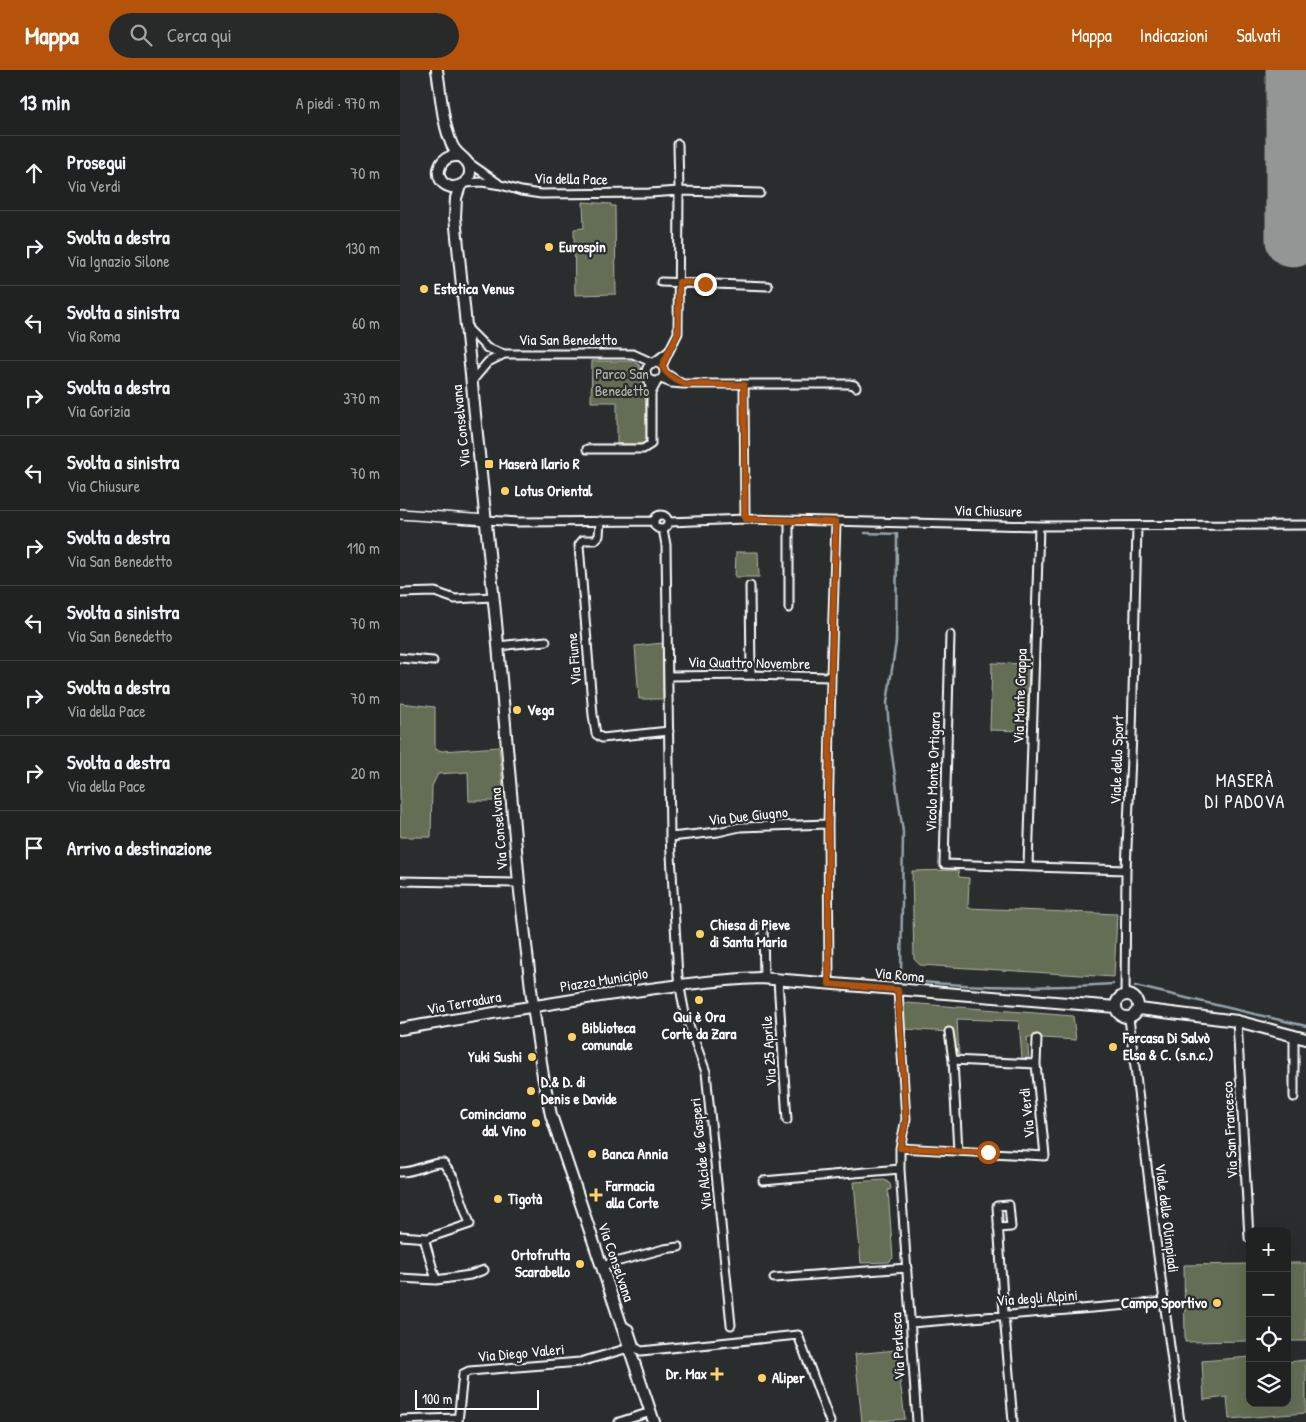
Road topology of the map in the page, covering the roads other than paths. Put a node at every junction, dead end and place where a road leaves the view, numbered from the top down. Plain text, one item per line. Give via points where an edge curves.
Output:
1 (437, 70) edge
2 (446, 125) junction
3 (678, 144) dead end
4 (463, 158) junction
5 (444, 159) junction
6 (501, 184) junction
7 (447, 185) junction
8 (462, 185) junction
9 (679, 191) junction
10 (760, 193) dead end
11 (455, 217) junction
12 (661, 282) dead end
13 (679, 282) junction
14 (768, 286) dead end
15 (466, 328) junction
16 (669, 351) junction
17 (504, 354) junction
18 (633, 354) junction
19 (653, 363) junction
20 (663, 369) junction
21 (647, 374) junction
22 (659, 379) junction
23 (472, 381) junction
24 (684, 384) junction
25 (744, 385) junction
26 (856, 387) dead end
27 (651, 393) junction
28 (586, 450) dead end
29 (400, 514) edge
30 (745, 519) junction
31 (486, 520) junction
32 (789, 520) junction
33 (600, 521) junction
34 (654, 521) junction
35 (669, 522) junction
36 (836, 522) junction
37 (1306, 525) edge
38 (1039, 526) junction
39 (1137, 527) junction
40 (663, 529) junction
41 (750, 586) dead end
42 (400, 593) edge
43 (494, 597) junction
44 (789, 608) dead end
45 (950, 635) dead end
46 (546, 642) dead end
47 (498, 646) junction
48 (400, 658) edge
49 (433, 661) dead end
50 (751, 675) junction
51 (668, 676) junction
52 (831, 677) junction
53 (669, 731) junction
54 (828, 824) junction
55 (670, 837) junction
56 (1028, 866) junction
57 (1126, 870) junction
58 (400, 881) edge
59 (519, 883) junction
60 (763, 926) dead end
61 (764, 978) junction
62 (778, 980) junction
63 (679, 984) junction
64 (829, 984) junction
65 (898, 990) junction
66 (1125, 995) junction
67 (533, 1006) junction
68 (1116, 1007) junction
69 (1139, 1009) junction
70 (1130, 1018) junction
71 (1237, 1021) junction
72 (400, 1029) edge
73 (949, 1032) dead end
74 (1294, 1034) junction
75 (1037, 1038) dead end
76 (1306, 1039) edge
77 (953, 1060) junction
78 (1036, 1064) junction
79 (1294, 1097) dead end
80 (787, 1120) dead end
81 (900, 1148) junction
82 (958, 1151) junction
83 (900, 1169) junction
84 (400, 1172) edge
85 (763, 1181) dead end
86 (1248, 1227) edge
87 (998, 1228) dead end
88 (400, 1236) edge
89 (424, 1238) junction
90 (679, 1247) dead end
91 (601, 1266) junction
92 (907, 1268) junction
93 (484, 1270) dead end
94 (400, 1278) edge
95 (774, 1278) dead end
96 (436, 1280) junction
97 (1165, 1302) junction
98 (1004, 1314) junction
99 (911, 1323) junction
100 (621, 1324) junction
101 (731, 1325) dead end
102 (629, 1348) junction
103 (652, 1417) edge
104 (400, 1420) edge
105 (458, 1420) edge
106 (619, 1422) edge
107 (830, 1422) edge
108 (917, 1422) edge
109 (1013, 1422) edge
110 (1180, 1422) edge

1 - 2 main road
2 - 4 main road via 452,146
2 - 5 main road
3 - 9 street
4 - 5 main road via 453,155
4 - 6 street
4 - 8 main road via 470,171
5 - 7 main road via 439,172
6 - 8 street, Via della Pace
6 - 9 street, Via della Pace via 541,194
7 - 8 main road
7 - 11 main road, Via Conselvana
8 - 11 main road, Via Conselvana via 456,198
9 - 10 street, Via della Pace
9 - 13 street
11 - 15 main road, Via Conselvana
12 - 13 street
13 - 14 street
13 - 16 street via 678,333
15 - 17 street, Via San Benedetto via 487,348
15 - 23 main road, Via Conselvana
16 - 19 street
16 - 20 street
17 - 18 street, Via San Benedetto
17 - 23 street, Via San Benedetto via 488,362
18 - 19 street, Via San Benedetto
18 - 21 street, Via San Benedetto
19 - 20 street via 658,363
19 - 21 street via 648,366
20 - 22 street
20 - 24 street
21 - 22 street via 653,380
21 - 27 street, Via San Benedetto
22 - 24 street
22 - 27 street, Via San Benedetto
23 - 31 main road, Via Conselvana
24 - 25 street
25 - 26 street via 849,384
25 - 30 street
27 - 28 street, Via San Benedetto via 649,446 643,449
29 - 31 street
30 - 32 street, Via Chiusure
30 - 35 street, Via Chiusure
31 - 33 street, Via Chiusure
31 - 43 main road, Via Conselvana
32 - 36 street, Via Chiusure
32 - 44 street
33 - 34 street, Via Chiusure
33 - 53 street, Via Fiume via 599,536 595,540 583,540 579,545 596,734 602,738
34 - 35 street, Via Chiusure via 658,515 663,515
34 - 40 street via 656,528
35 - 40 street
36 - 38 street, Via Chiusure
36 - 52 street
37 - 39 street, Via Chiusure
38 - 39 street, Via Chiusure
38 - 56 street, Via Monte Grappa
39 - 57 street, Viale dello Sport
40 - 51 street
41 - 50 street
42 - 43 street via 435,592 455,599
43 - 47 main road, Via Conselvana
45 - 56 street, Vicolo Monte Ortigara via 944,864
46 - 47 street
47 - 59 main road, Via Conselvana
48 - 49 street
50 - 51 street, Via Quattro Novembre
50 - 52 street, Via Quattro Novembre
51 - 53 street
52 - 54 street
53 - 55 street
54 - 55 street, Via Due Giugno via 740,827
54 - 64 street
55 - 63 street
56 - 57 street
57 - 66 street, Viale dello Sport
58 - 59 street
59 - 67 main road, Via Conselvana
60 - 61 street
61 - 62 main road, Via Roma
61 - 63 main road, Via Roma
62 - 64 main road, Via Roma
62 - 80 street, Via 25 Aprile
63 - 67 main road, Piazza Municipio
63 - 101 street, Via Alcide de Gasperi via 706,1072
64 - 65 main road, Via Roma
65 - 68 main road, Via Roma
65 - 81 street, Via Perlasca via 906,1119
66 - 68 main road via 1117,1000
66 - 69 main road via 1136,998
67 - 72 main road, Via Terradura
67 - 91 main road, Via Conselvana via 552,1115
68 - 70 main road via 1122,1016
69 - 70 main road
69 - 71 main road
70 - 97 street, Viale delle Olimpiadi
71 - 74 main road
71 - 86 street, Via San Francesco
73 - 77 street
74 - 76 main road
74 - 79 street
75 - 78 street
77 - 78 street
77 - 82 street
78 - 82 street, Via Verdi via 1045,1156
81 - 82 street, Via Verdi
81 - 83 street, Via Perlasca
83 - 85 street
83 - 92 street, Via Perlasca
84 - 89 street via 440,1162 454,1178 470,1224
87 - 98 street
88 - 89 street
89 - 96 street
90 - 91 street
91 - 100 main road, Via Conselvana
92 - 95 street
92 - 99 street, Via Perlasca
93 - 96 street
94 - 96 street
97 - 98 street, Via degli Alpini
97 - 110 street, Viale delle Olimpiadi
98 - 99 street, Via degli Alpini
98 - 109 street
99 - 108 street, Via Perlasca
100 - 102 main road, Via Conselvana
100 - 107 street via 629,1329 635,1346 641,1351 798,1335
102 - 103 main road, Via Conselvana
102 - 105 street, Via Diego Valeri via 580,1362 468,1371 463,1374
103 - 106 street
104 - 105 street

